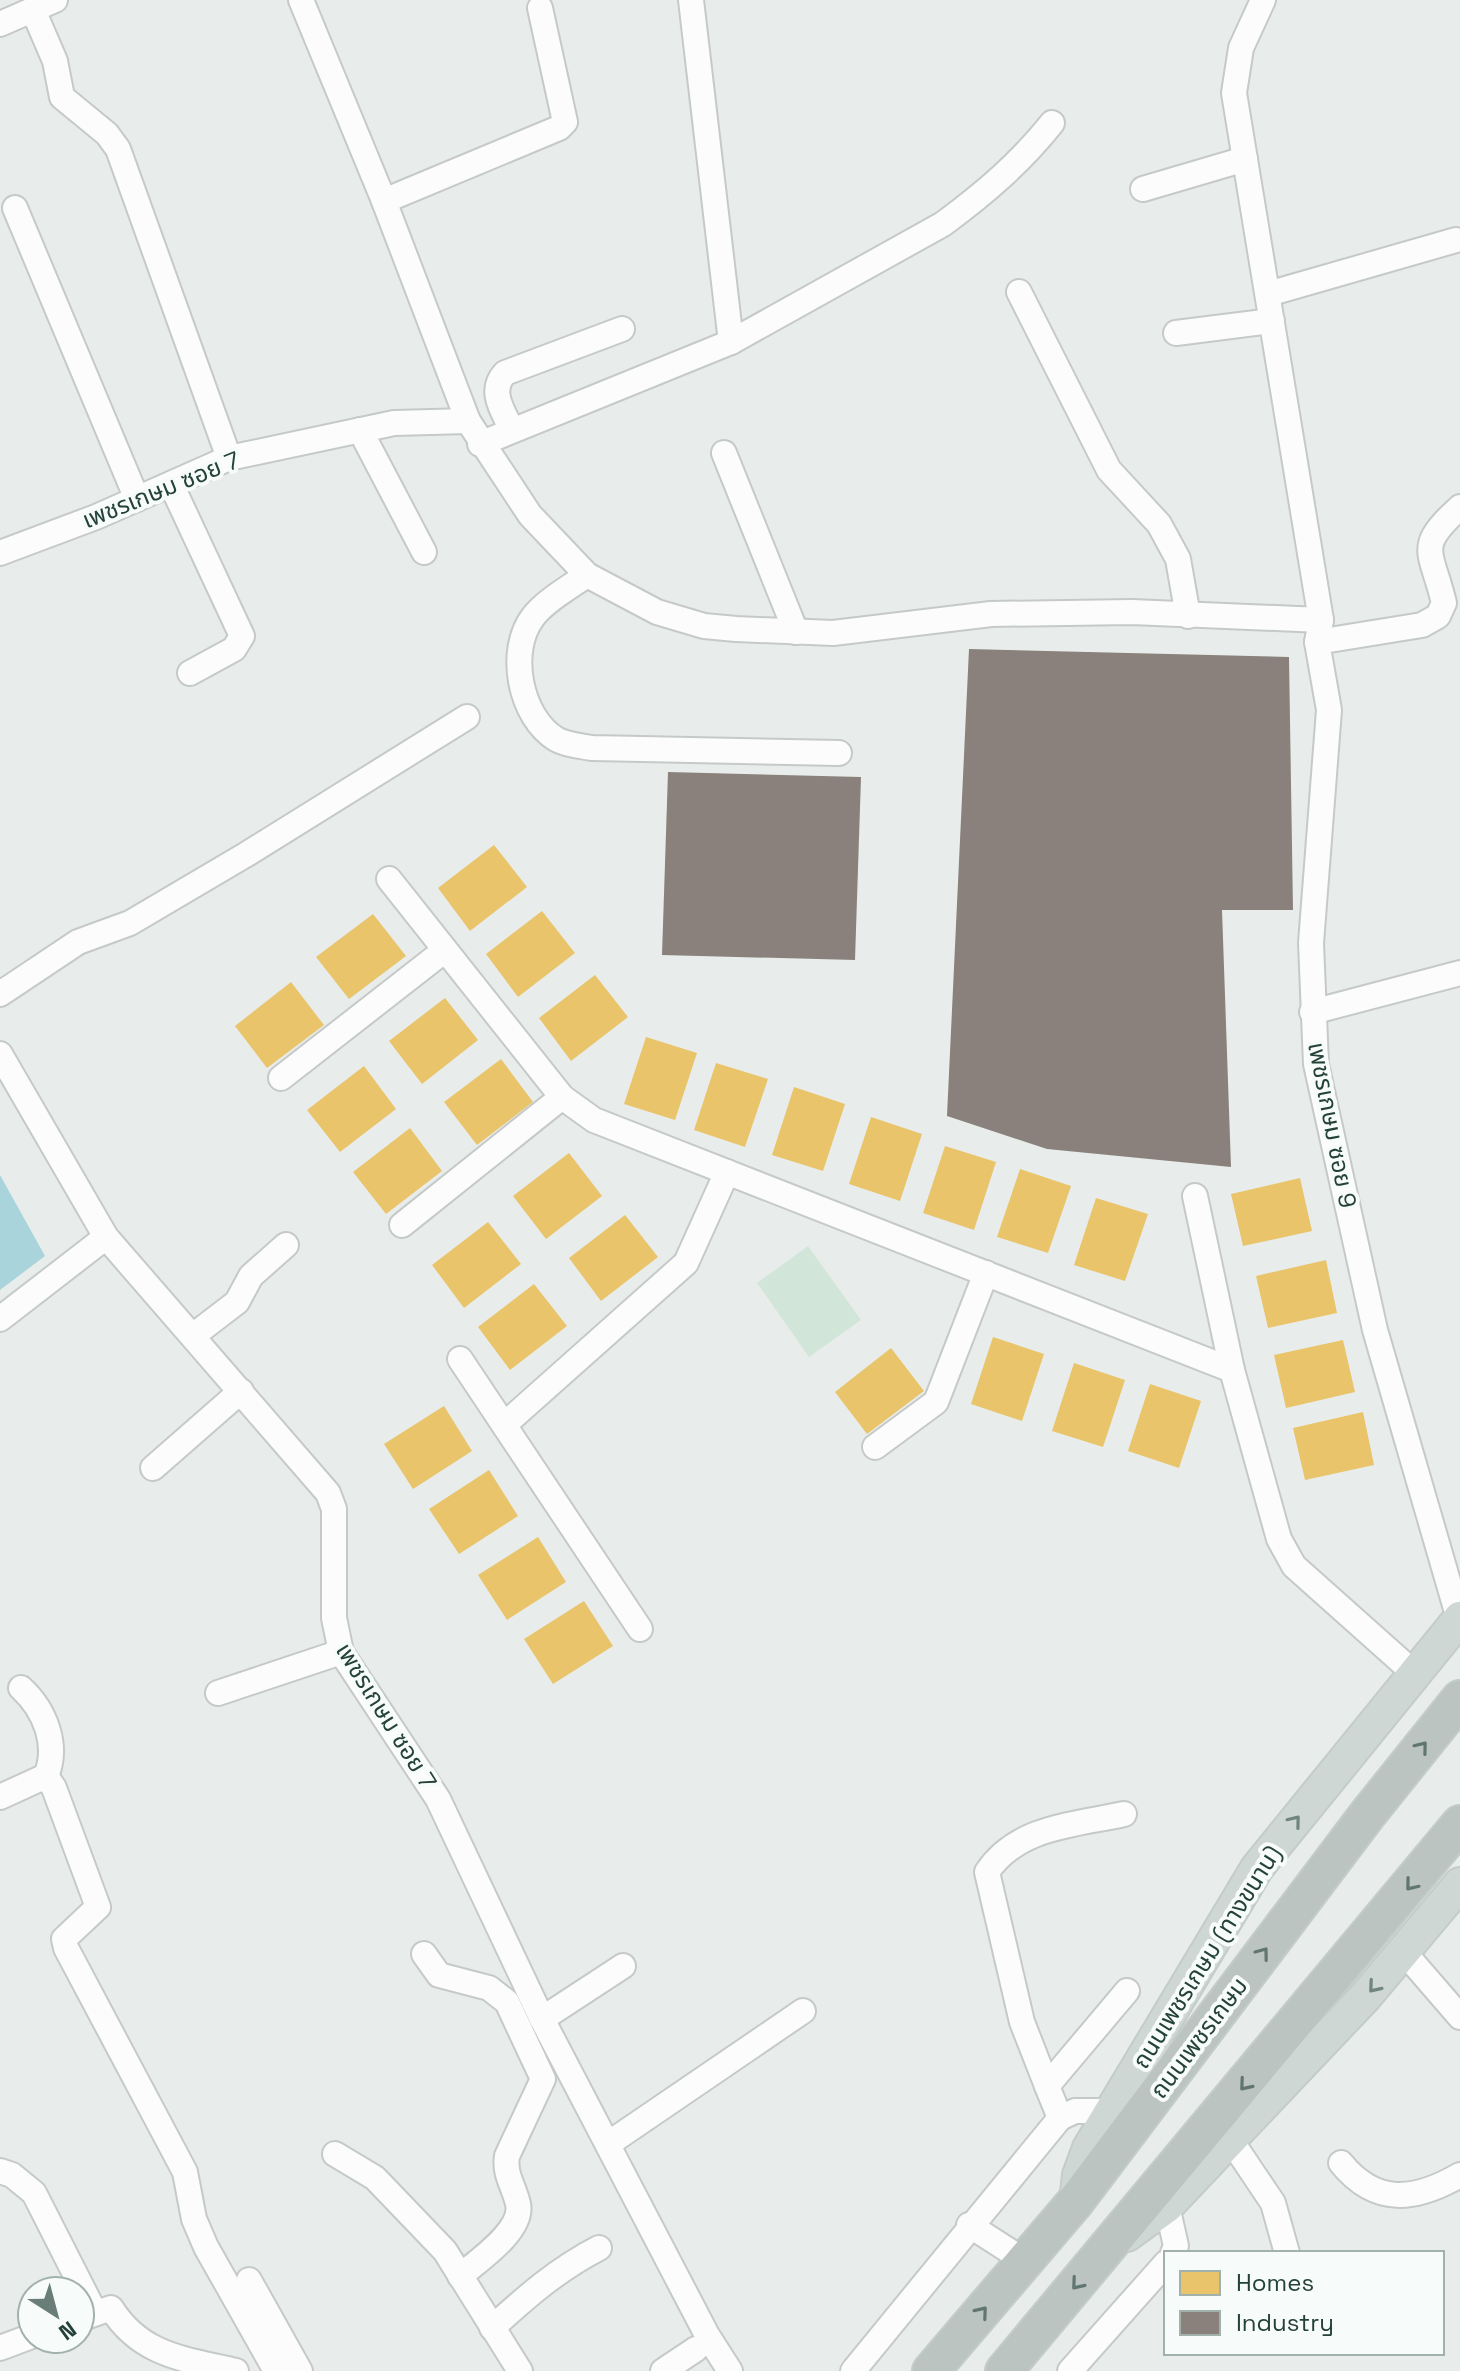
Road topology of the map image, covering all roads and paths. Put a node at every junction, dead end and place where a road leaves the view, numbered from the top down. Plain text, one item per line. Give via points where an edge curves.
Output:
1 (55, 0) edge
2 (301, 0) edge
3 (691, 0) edge
4 (1263, 0) edge
5 (540, 8) dead end
6 (33, 10) junction
7 (0, 24) edge
8 (1052, 123) dead end
9 (1245, 159) junction
10 (1143, 189) dead end
11 (384, 201) junction
12 (15, 208) dead end
13 (1456, 240) dead end
14 (1019, 292) dead end
15 (1268, 294) junction
16 (1272, 321) junction
17 (622, 329) dead end
18 (1176, 333) dead end
19 (731, 342) junction
20 (468, 421) junction
21 (360, 430) junction
22 (512, 430) junction
23 (480, 444) junction
24 (724, 453) dead end
25 (229, 458) junction
26 (171, 484) junction
27 (137, 499) junction
28 (1460, 507) edge
29 (424, 552) dead end
30 (0, 553) edge
31 (587, 575) junction
32 (1188, 616) junction
33 (1319, 631) junction
34 (796, 632) junction
35 (190, 673) dead end
36 (467, 717) dead end
37 (839, 753) dead end
38 (389, 879) dead end
39 (445, 950) junction
40 (1460, 973) edge
41 (0, 994) edge
42 (1312, 1012) junction
43 (0, 1054) edge
44 (281, 1078) dead end
45 (562, 1097) junction
46 (727, 1172) junction
47 (1195, 1196) dead end
48 (402, 1225) dead end
49 (106, 1237) junction
50 (286, 1245) dead end
51 (986, 1273) junction
52 (0, 1319) edge
53 (194, 1335) junction
54 (460, 1359) dead end
55 (1232, 1370) junction
56 (241, 1391) junction
57 (504, 1425) junction
58 (875, 1447) dead end
59 (153, 1468) dead end
60 (1460, 1618) edge
61 (640, 1629) dead end
62 (341, 1652) junction
63 (1414, 1673) junction
64 (21, 1688) dead end
65 (218, 1693) dead end
66 (1460, 1699) edge
67 (46, 1776) junction
68 (0, 1797) edge
69 (1124, 1814) dead end
70 (1460, 1824) edge
71 (1460, 1884) edge
72 (1403, 1951) junction
73 (424, 1954) dead end
74 (623, 1966) dead end
75 (1127, 1991) dead end
76 (803, 2011) dead end
77 (1460, 2017) edge
78 (542, 2019) junction
79 (1047, 2086) junction
80 (1111, 2111) junction
81 (1060, 2118) junction
82 (1230, 2139) junction
83 (608, 2144) junction
84 (335, 2154) dead end
85 (1341, 2163) dead end
86 (0, 2171) edge
87 (1460, 2175) edge
88 (1076, 2201) junction
89 (1167, 2206) junction
90 (969, 2225) junction
91 (599, 2248) dead end
92 (1104, 2251) junction
93 (1174, 2251) edge
94 (1286, 2251) edge
95 (1025, 2261) junction
96 (1164, 2265) edge
97 (76, 2275) edge
98 (460, 2276) junction
99 (249, 2280) dead end
100 (96, 2313) edge
101 (492, 2328) junction
102 (696, 2349) dead end
103 (236, 2371) edge
104 (276, 2371) edge
105 (300, 2371) edge
106 (520, 2371) edge
107 (663, 2371) edge
108 (730, 2371) edge
109 (853, 2371) edge
110 (931, 2371) edge
111 (1004, 2371) edge
112 (1070, 2371) edge

1 - 6 street
2 - 11 street
3 - 19 street
4 - 9 street, เพชรเกษม ซอย 9 via 1235,75
5 - 11 street via 565,122
6 - 7 street
6 - 25 street via 55,61 62,97 118,149
8 - 19 street via 1023,160 976,202
9 - 10 street
9 - 15 street, เพชรเกษม ซอย 9
11 - 20 street
12 - 27 street
13 - 15 street
14 - 32 street via 1109,470 1159,524 1178,559
15 - 16 street, เพชรเกษม ซอย 9
16 - 18 street
16 - 33 street, เพชรเกษม ซอย 9
17 - 22 street via 505,373 496,394
19 - 22 street
20 - 21 street, เพชรเกษม ซอย 7 via 394,423
20 - 23 street
21 - 25 street, เพชรเกษม ซอย 7
21 - 29 street
22 - 23 street
23 - 31 street via 530,515
24 - 34 street
25 - 26 street, เพชรเกษม ซอย 7
26 - 27 street, เพชรเกษม ซอย 7
26 - 35 street via 242,636 234,649
27 - 30 street, เพชรเกษม ซอย 7
28 - 33 street via 1428,544 1444,603 1438,616 1422,625
31 - 34 street via 657,612 704,626
31 - 37 street via 533,617 518,652 537,723 558,740 592,748
32 - 33 street
32 - 34 street via 991,614 833,633
33 - 42 street, เพชรเกษม ซอย 9 via 1329,710 1311,943
36 - 41 street via 247,854 130,923 78,942
38 - 39 street
39 - 44 street
39 - 45 street
40 - 42 street
42 - 60 street, เพชรเกษม ซอย 9 via 1316,1064 1375,1330
43 - 49 street, เพชรเกษม ซอย 7
45 - 46 street via 594,1120
45 - 48 street
46 - 51 street
46 - 57 street via 686,1263
47 - 55 street
49 - 52 street
49 - 53 street, เพชรเกษม ซอย 7
50 - 53 street via 251,1276 237,1302
51 - 55 street
51 - 58 street via 936,1402
53 - 56 street, เพชรเกษม ซอย 7
54 - 57 street
55 - 63 street via 1279,1539 1294,1566
56 - 59 street
56 - 62 street, เพชรเกษม ซอย 7 via 317,1477 334,1509 334,1618
57 - 61 street
60 - 63 main road, ถนนเพชรเกษม (ทางขนาน)
62 - 65 street
62 - 78 street, เพชรเกษม ซอย 7 via 438,1799
80 -> 63 main road, ถนนเพชรเกษม (ทางขนาน) via 1257,1868
64 - 67 street via 36,1702 50,1737 52,1761
88 -> 66 highway, ถนนเพชรเกษม
67 - 68 street
67 - 104 street via 98,1907 64,1939 66,1948 185,2172 194,2219 206,2247
69 - 79 street via 1039,1833 1012,1846 987,1872 1022,2022
70 -> 92 highway
71 - 72 main road
72 - 77 street
72 -> 82 main road
73 - 98 street via 439,1975 489,1988 507,2002 543,2079 507,2156 505,2169 518,2217 503,2241
74 - 78 street
75 - 79 street
76 - 83 street
78 - 83 street, เพชรเกษม ซอย 7
79 - 81 street
80 - 81 street via 1075,2111
80 - 88 main road, ถนนเพชรเกษม (ทางขนาน) via 1089,2148
81 - 90 street
82 - 89 main road
82 - 94 street via 1273,2203
83 - 108 street, เพชรเกษม ซอย 7
84 - 98 street via 375,2178 445,2251
85 - 87 street via 1354,2179 1383,2196 1422,2192
86 - 97 street via 34,2193
88 - 95 highway, ถนนเพชรเกษม
89 - 92 main road
89 - 93 street
90 - 95 street
90 - 109 street
91 - 101 street via 533,2291
92 -> 111 highway
110 -> 95 highway, ถนนเพชรเกษม
96 - 112 street
98 - 101 street
99 - 105 street
100 - 103 street via 151,2349
101 - 106 street
102 - 107 street

